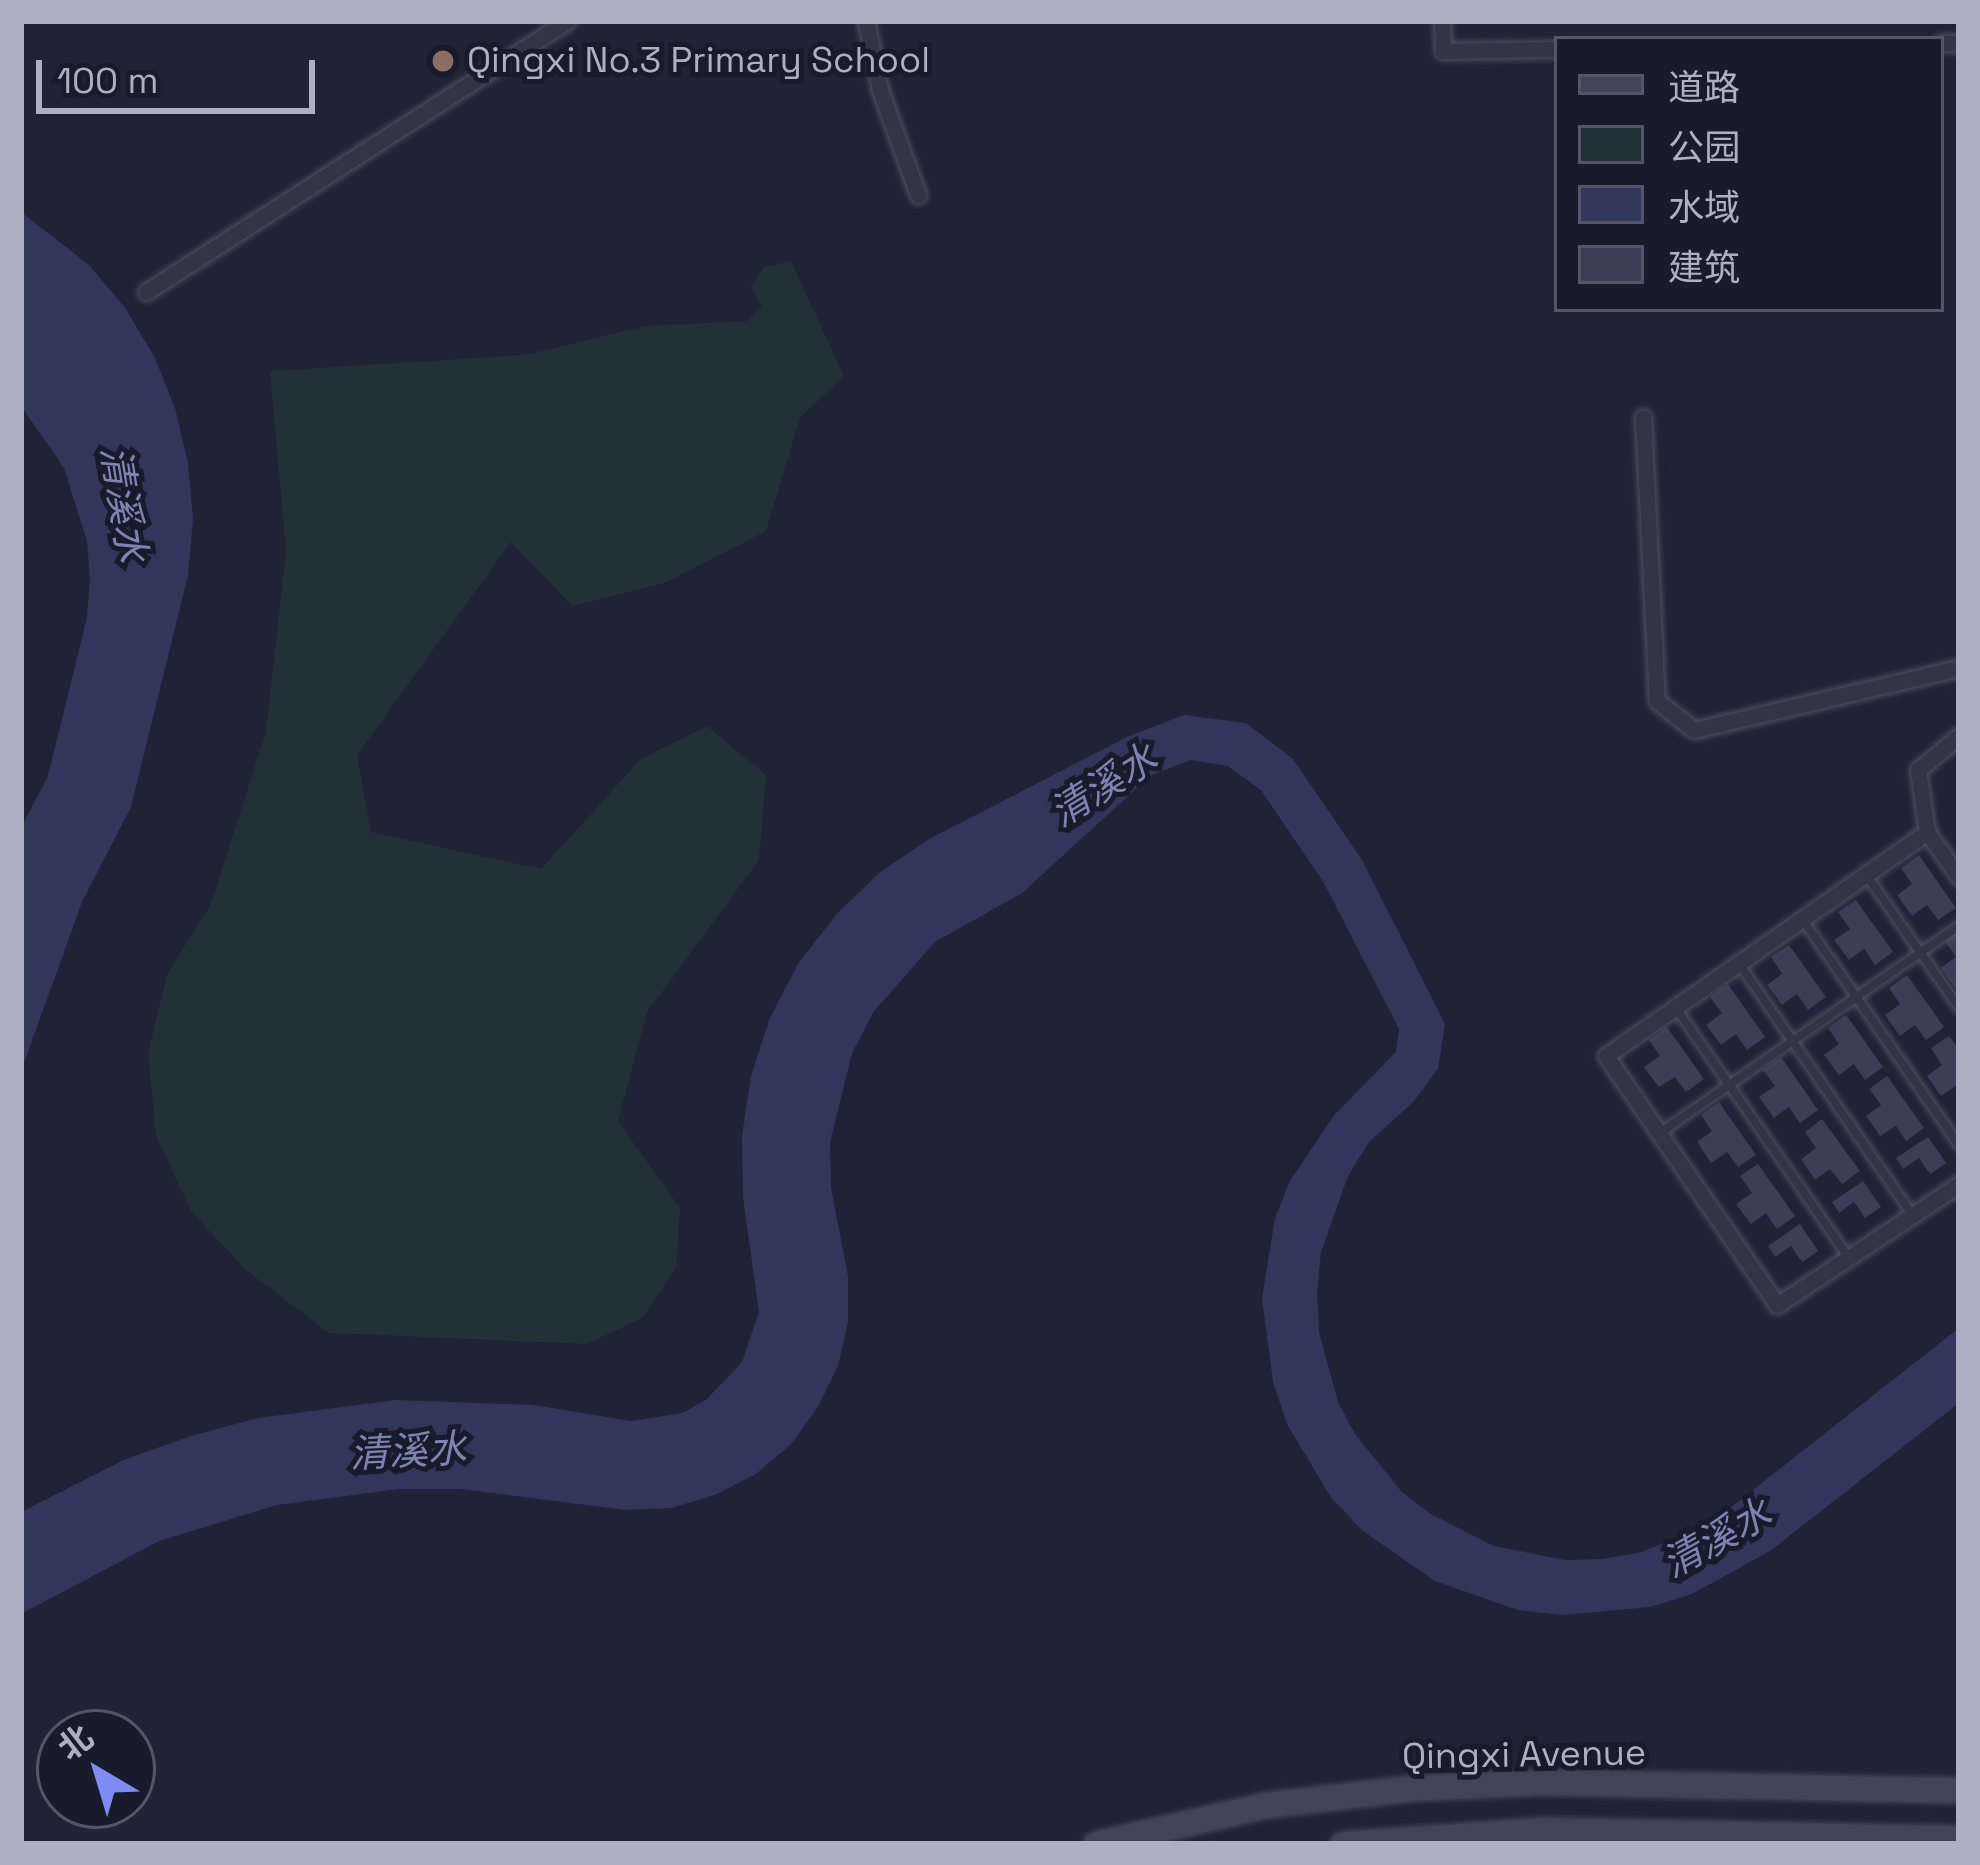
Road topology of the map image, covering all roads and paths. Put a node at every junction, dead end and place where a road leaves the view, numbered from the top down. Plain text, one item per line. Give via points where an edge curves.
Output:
1 (567, 21) edge
2 (866, 21) edge
3 (1442, 21) edge
4 (1554, 49) edge
5 (918, 195) dead end
6 (146, 292) dead end
7 (1643, 417) dead end
8 (1959, 668) edge
9 (1959, 736) edge
10 (1927, 832) junction
11 (1866, 874) junction
12 (1959, 878) edge
13 (1802, 919) junction
14 (1959, 926) edge
15 (1921, 953) junction
16 (1739, 963) junction
17 (1856, 997) junction
18 (1676, 1007) junction
19 (1959, 1008) edge
20 (1792, 1041) junction
21 (1729, 1085) junction
22 (1659, 1134) junction
23 (1959, 1145) edge
24 (1959, 1184) edge
25 (1912, 1215) junction
26 (1849, 1258) junction
27 (1959, 1790) edge
28 (1959, 1838) edge
29 (1095, 1844) edge
30 (1342, 1844) edge

1 - 6 street
2 - 5 street via 880,90
3 - 4 street via 1443,51
7 - 8 street via 1657,701 1694,730
9 - 10 street via 1918,770
10 - 11 street
10 - 12 street
11 - 13 street
11 - 15 lane
13 - 16 street
13 - 17 lane
14 - 15 lane
15 - 17 lane
15 - 19 lane
16 - 18 street
16 - 20 lane
17 - 20 lane
17 - 23 lane
18 - 21 lane
18 - 22 street via 1606,1056
20 - 21 lane
20 - 25 lane
21 - 22 lane
21 - 26 lane
22 - 26 street via 1777,1305
24 - 25 street
25 - 26 street
27 - 29 main road, Qingxi Avenue via 1540,1782 1411,1788 1264,1805
28 - 30 main road, Qingxi Avenue via 1540,1830

